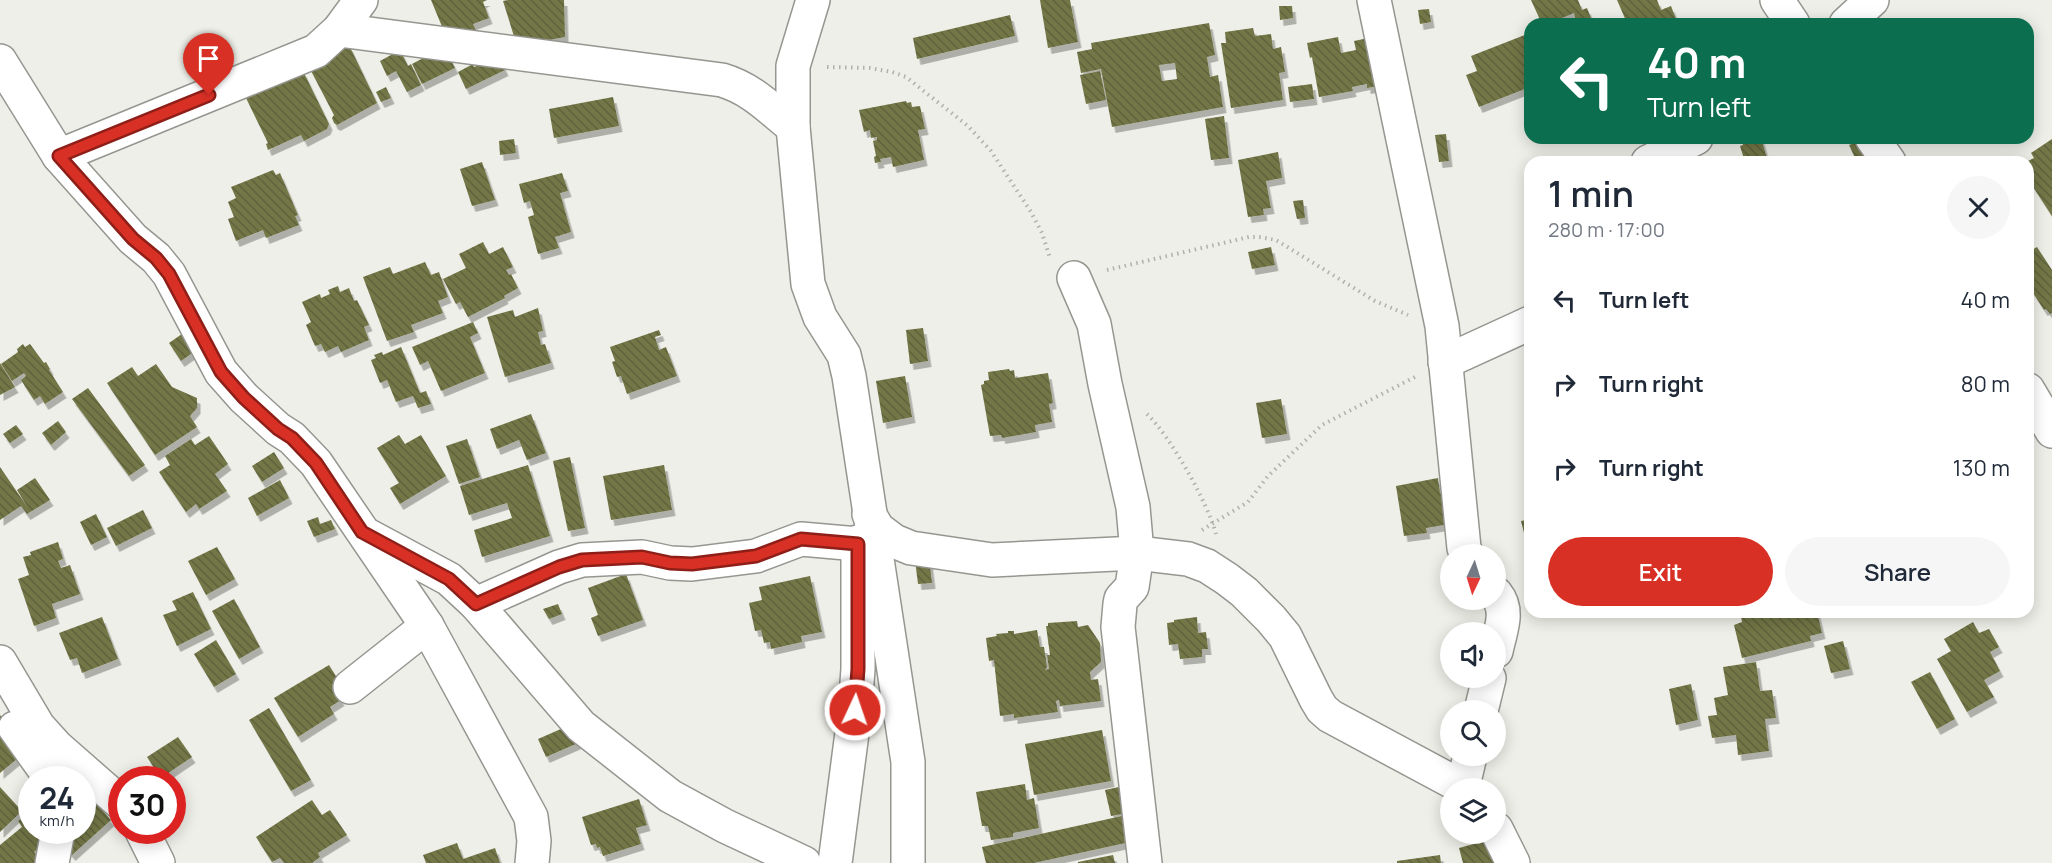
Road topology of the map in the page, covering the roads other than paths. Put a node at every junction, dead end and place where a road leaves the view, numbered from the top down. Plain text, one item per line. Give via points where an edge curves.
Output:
1 (361, 0) edge
2 (1374, 0) edge
3 (1777, 0) edge
4 (1872, 0) edge
5 (805, 7) edge
6 (1789, 18) edge
7 (1852, 18) edge
8 (339, 30) junction
9 (0, 61) edge
10 (793, 128) junction
11 (1684, 144) edge
12 (59, 156) junction
13 (1660, 156) edge
14 (1074, 278) road end
15 (1524, 326) edge
16 (1445, 362) junction
17 (2034, 400) edge
18 (2052, 431) edge
19 (863, 529) junction
20 (362, 532) junction
21 (1464, 544) edge
22 (1145, 554) junction
23 (476, 604) junction
24 (427, 626) junction
25 (3, 683) edge
26 (350, 687) dead end
27 (45, 766) edge
28 (1467, 777) edge
29 (108, 792) edge
30 (56, 844) edge
31 (148, 844) edge
32 (1504, 844) edge
33 (52, 863) edge
34 (158, 863) edge
35 (532, 863) edge
36 (804, 863) edge
37 (835, 863) edge
38 (908, 863) edge
39 (1145, 863) edge
40 (1513, 863) edge

1 - 8 street
2 - 16 street via 1442,327
3 - 6 street
4 - 7 street
5 - 10 street via 793,66
8 - 10 street via 722,80 750,91
8 - 12 street via 316,51
9 - 12 street
10 - 19 street via 808,284 820,317 844,355 849,376
11 - 13 street
12 - 20 street via 169,274 221,372 316,463
14 - 22 street via 1094,324
15 - 16 street
16 - 21 street
17 - 18 street
19 - 22 street via 878,529 911,548 992,560
19 - 23 street via 801,539 756,556 692,564 635,556 582,560
19 - 37 street via 856,696
19 - 38 street via 908,762
20 - 23 street via 449,579
20 - 24 street
22 - 28 street via 1207,566 1251,599 1285,636 1308,685 1330,716
22 - 39 street via 1132,587 1121,599 1118,627
23 - 36 street via 581,726 670,796
24 - 26 street
24 - 35 street via 531,817
25 - 27 street
25 - 29 street via 57,747
30 - 33 street
31 - 34 street
32 - 40 street

